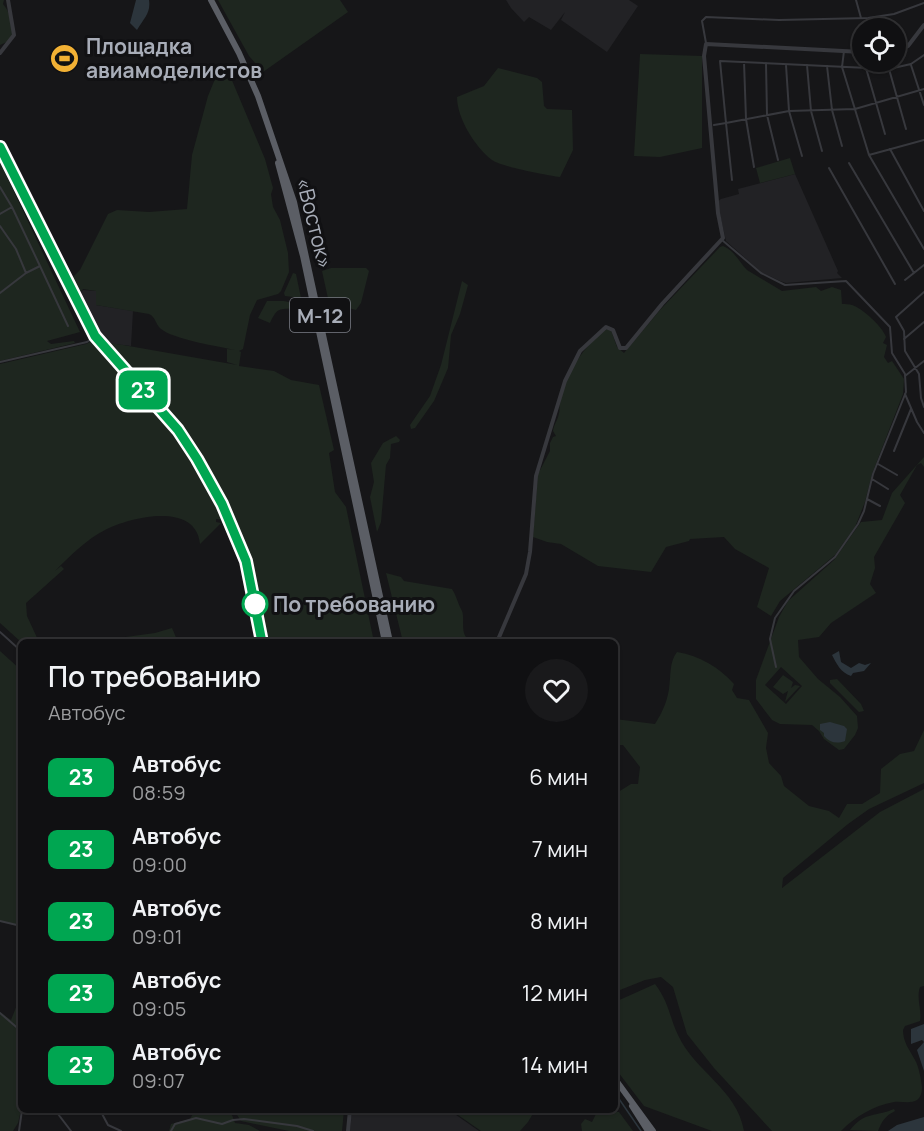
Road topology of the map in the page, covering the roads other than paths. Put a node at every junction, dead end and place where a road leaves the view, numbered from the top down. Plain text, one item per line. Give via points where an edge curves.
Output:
1 (8, 0) edge
2 (209, 0) edge
3 (856, 0) edge
4 (923, 4) edge
5 (861, 18) edge
6 (869, 18) edge
7 (852, 19) edge
8 (924, 25) edge
9 (706, 44) junction
10 (906, 47) edge
11 (844, 51) junction
12 (852, 51) edge
13 (0, 53) edge
14 (924, 55) edge
15 (744, 62) junction
16 (765, 63) junction
17 (786, 64) junction
18 (911, 64) junction
19 (807, 65) junction
20 (906, 65) edge
21 (827, 66) junction
22 (843, 66) junction
23 (852, 67) edge
24 (867, 72) edge
25 (890, 72) edge
26 (922, 90) edge
27 (897, 97) junction
28 (876, 103) junction
29 (924, 105) edge
30 (855, 109) junction
31 (832, 110) junction
32 (789, 111) junction
33 (810, 111) junction
34 (767, 115) junction
35 (746, 119) junction
36 (726, 123) junction
37 (714, 125) dead end
38 (906, 129) dead end
39 (885, 134) dead end
40 (924, 140) edge
41 (842, 146) dead end
42 (0, 147) edge
43 (890, 149) junction
44 (822, 151) dead end
45 (869, 155) junction
46 (802, 156) dead end
47 (778, 160) dead end
48 (849, 163) dead end
49 (754, 166) dead end
50 (829, 168) dead end
51 (732, 180) dead end
52 (0, 187) edge
53 (12, 207) junction
54 (924, 210) edge
55 (0, 214) edge
56 (0, 226) edge
57 (722, 240) junction
58 (924, 249) edge
59 (924, 265) edge
60 (40, 266) junction
61 (26, 273) junction
62 (914, 273) junction
63 (905, 280) dead end
64 (895, 284) dead end
65 (924, 292) edge
66 (0, 293) edge
67 (87, 322) junction
68 (924, 322) edge
69 (68, 326) dead end
70 (904, 339) junction
71 (924, 361) edge
72 (0, 362) edge
73 (916, 369) junction
74 (905, 376) junction
75 (905, 394) junction
76 (923, 399) edge
77 (924, 407) edge
78 (911, 409) junction
79 (924, 433) edge
80 (894, 451) dead end
81 (878, 464) junction
82 (897, 475) dead end
83 (872, 479) junction
84 (888, 489) dead end
85 (867, 499) junction
86 (880, 507) dead end
87 (0, 632) edge
88 (262, 639) edge
89 (384, 639) edge
90 (389, 639) edge
91 (497, 639) edge
92 (18, 648) edge
93 (777, 667) dead end
94 (0, 921) edge
95 (18, 925) edge
96 (0, 1013) edge
97 (18, 1028) edge
98 (618, 1082) edge
99 (618, 1089) edge
100 (22, 1113) edge
101 (57, 1113) edge
102 (102, 1113) edge
103 (350, 1113) edge
104 (19, 1131) edge
105 (71, 1131) edge
106 (121, 1131) edge
107 (171, 1131) edge
108 (313, 1131) edge
109 (348, 1131) edge
110 (648, 1131) edge
111 (653, 1131) edge

1 - 13 street via 14,35
2 - 89 highway, «Восток» / М-12 via 249,85 293,213
2 - 90 highway, «Восток» / М-12 via 239,52 258,96 294,202
3 - 5 street
4 - 6 street
7 - 9 street via 706,17 702,21
8 - 10 street
9 - 11 street
9 - 57 street
11 - 12 street
11 - 22 street
14 - 18 street
15 - 16 street
15 - 35 street
15 - 36 street via 720,61
16 - 17 street
16 - 34 street
17 - 19 street
17 - 32 street
18 - 20 street
18 - 26 street
19 - 21 street
19 - 33 street
21 - 22 street
21 - 31 street
22 - 23 street
22 - 30 street
24 - 28 street
25 - 27 street
26 - 27 street
26 - 29 street
27 - 28 street
27 - 38 street
28 - 30 street
28 - 39 street
30 - 31 street
30 - 45 street
31 - 33 street
31 - 41 street
32 - 33 street
32 - 34 street
32 - 46 street
33 - 44 street
34 - 35 street
34 - 47 street
35 - 36 street
35 - 49 street
36 - 37 street
36 - 51 street
40 - 43 street
42 - 67 street
43 - 45 street
43 - 54 street
45 - 58 street
48 - 62 street
50 - 64 street
52 - 53 street
53 - 55 street
53 - 60 street
56 - 61 street
57 - 74 street via 761,273 785,285 846,281 890,327 892,355
57 - 91 street via 626,348 620,348 613,330 606,327 574,358 536,476 526,574
59 - 62 street
60 - 61 street
60 - 69 street
61 - 66 street
62 - 63 street
65 - 70 street via 897,315
67 - 72 street via 87,342
67 - 88 street via 102,346 178,430 205,472 242,550
68 - 70 street
70 - 73 street via 905,351
71 - 73 street
73 - 74 street
73 - 76 street
74 - 75 street
75 - 78 street
75 - 81 street
76 - 77 street
78 - 79 street
78 - 80 street
81 - 82 street
81 - 83 street
83 - 84 street
83 - 85 street
85 - 86 street
85 - 93 street via 860,520 835,557 794,591 777,614 770,639
87 - 92 street
94 - 95 street
96 - 97 street
98 - 111 highway
99 - 110 highway
100 - 104 street
101 - 105 street
102 - 106 street via 108,1125
103 - 109 street
107 - 108 street via 175,1124 196,1118 222,1124 236,1120 271,1122

